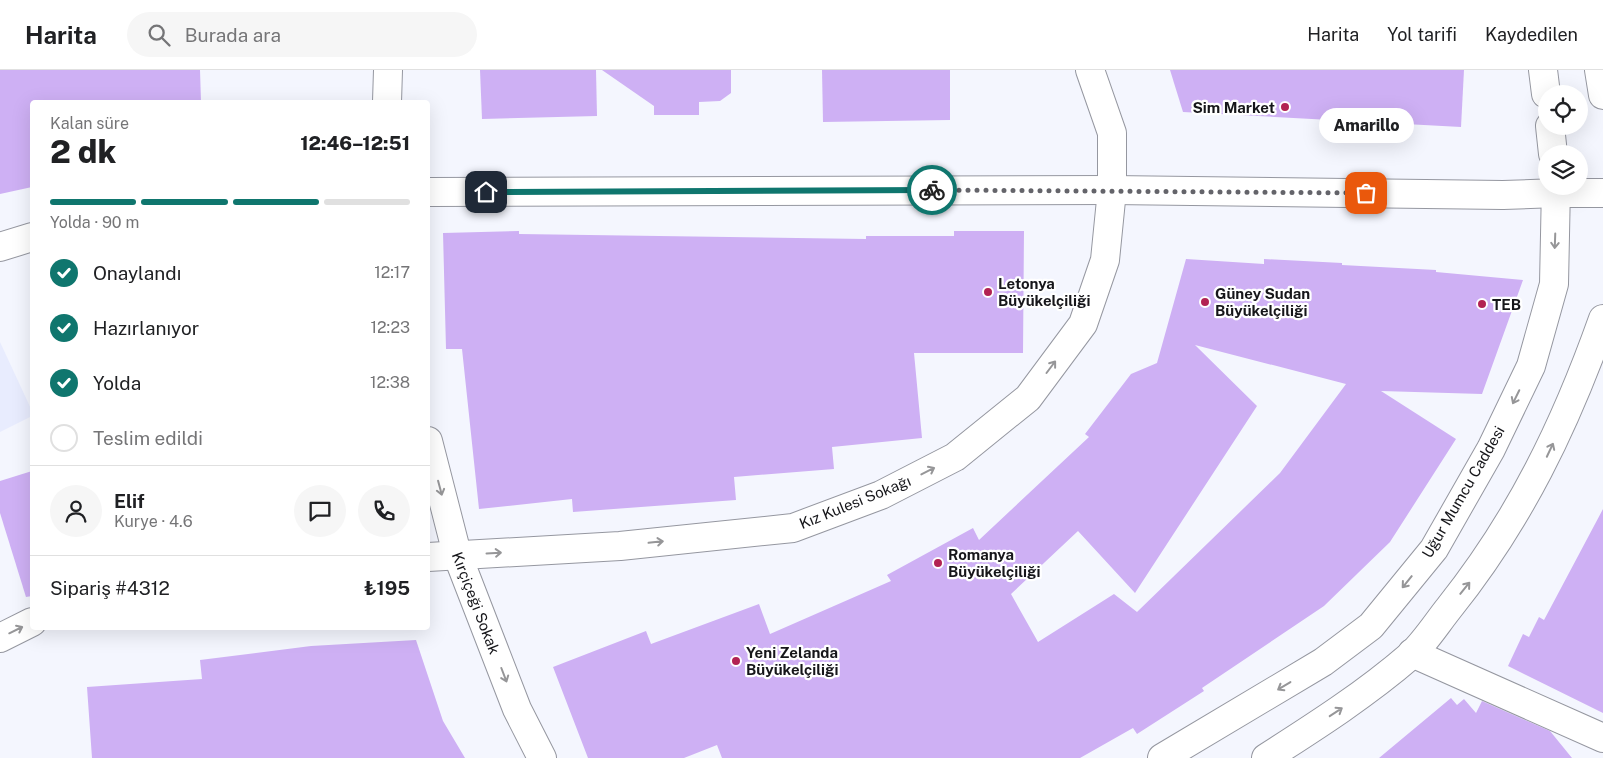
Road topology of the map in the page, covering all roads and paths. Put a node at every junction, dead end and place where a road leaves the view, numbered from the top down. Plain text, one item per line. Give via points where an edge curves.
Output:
1 (388, 70) edge
2 (1090, 70) edge
3 (1543, 70) edge
4 (1599, 70) edge
5 (1545, 85) edge
6 (1603, 95) edge
7 (387, 100) edge
8 (1112, 190) junction
9 (1538, 191) edge
10 (430, 192) edge
11 (1588, 192) edge
12 (1603, 193) edge
13 (1556, 195) edge
14 (30, 238) edge
15 (0, 248) edge
16 (1603, 319) edge
17 (430, 449) edge
18 (457, 554) junction
19 (430, 557) edge
20 (30, 623) edge
21 (0, 638) edge
22 (1412, 653) junction
23 (1603, 738) edge
24 (542, 758) edge
25 (1162, 758) edge
26 (1266, 758) edge

1 - 7 street
2 - 8 street, Kız Kulesi Sokağı via 1112,133
3 - 5 street
4 - 6 street
8 - 9 street via 1503,194
8 - 10 street
18 -> 8 street, Kız Kulesi Sokağı via 620,546 793,528 881,495 955,457 1028,398 1083,324 1105,260
11 - 12 street
13 -> 25 street, Uğur Mumcu Caddesi via 1554,284 1532,366 1491,449 1434,549 1371,626 1323,662
14 - 15 street
22 -> 16 street via 1479,570 1540,471 1579,388
17 -> 18 street, Kırçiçeği Sokak
18 - 19 street, Kız Kulesi Sokağı
18 -> 24 street, Kırçiçeği Sokak via 517,708
21 -> 20 street
22 - 23 street
26 -> 22 street via 1355,700

